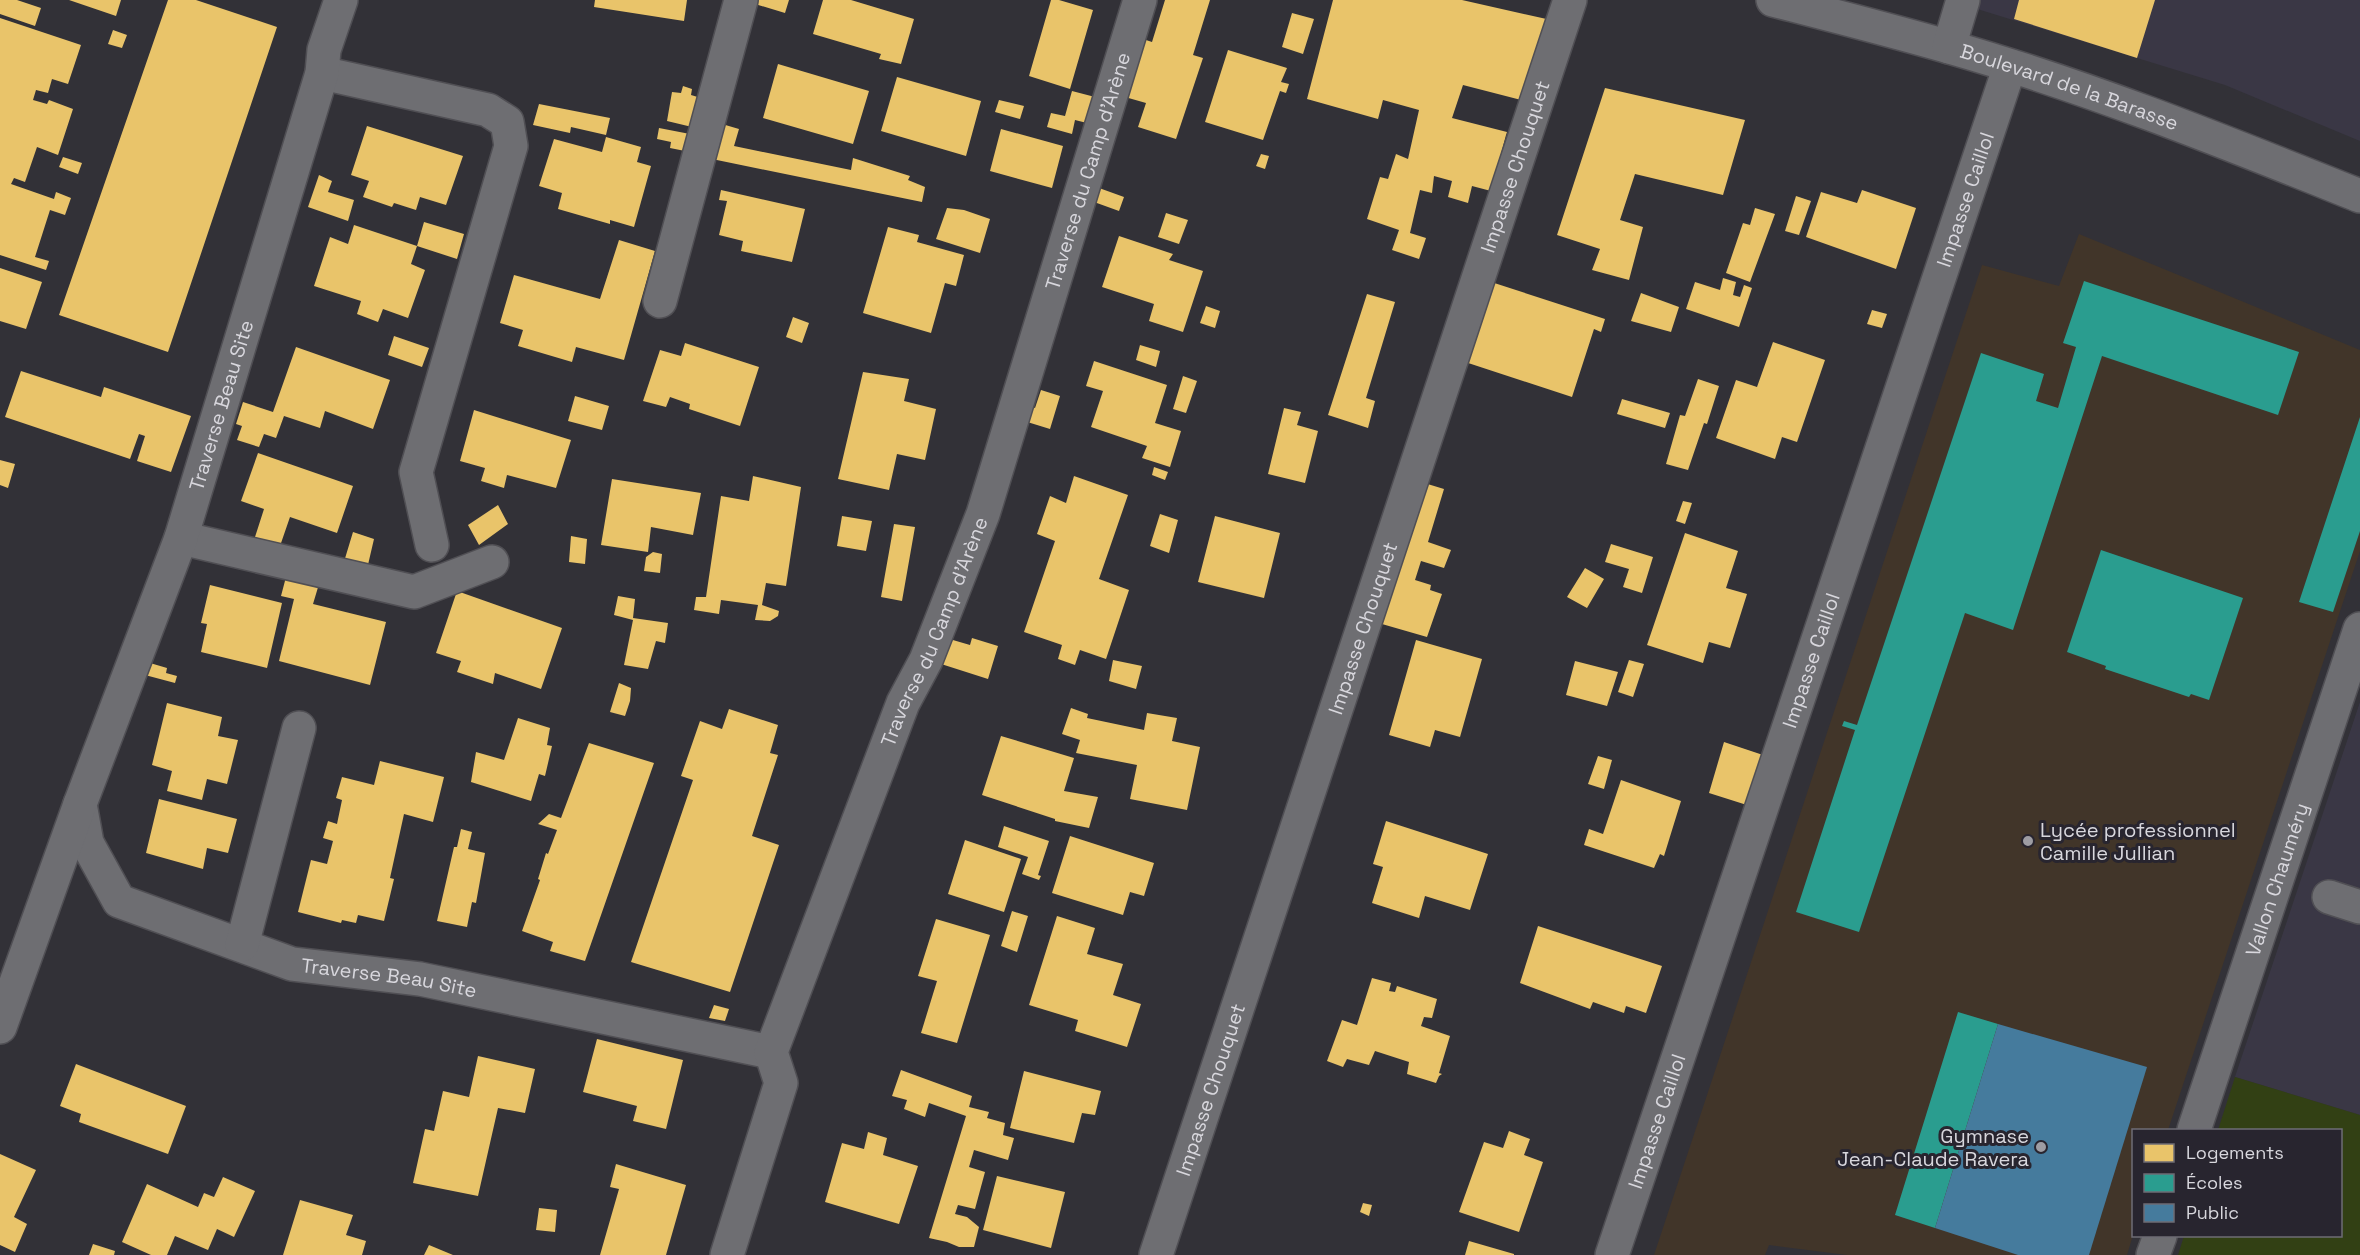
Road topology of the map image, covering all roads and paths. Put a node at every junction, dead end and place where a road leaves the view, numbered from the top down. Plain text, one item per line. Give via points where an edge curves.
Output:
1 (341, 0) edge
2 (741, 0) edge
3 (1140, 0) edge
4 (1569, 0) edge
5 (1773, 0) edge
6 (1963, 0) edge
7 (1950, 47) junction
8 (2010, 66) junction
9 (322, 73) junction
10 (2360, 196) edge
11 (660, 301) dead end
12 (181, 538) junction
13 (432, 545) dead end
14 (492, 562) dead end
15 (2360, 629) edge
16 (299, 728) dead end
17 (80, 804) junction
18 (2329, 897) dead end
19 (2360, 907) edge
20 (242, 945) junction
21 (0, 1027) edge
22 (771, 1052) junction
23 (2195, 1129) edge
24 (2160, 1237) edge
25 (727, 1255) edge
26 (1156, 1255) edge
27 (1612, 1255) edge
28 (2153, 1255) edge

1 - 9 street, Traverse Beau Site via 324,51
2 - 11 street
3 - 22 street, Traverse du Camp d'Arène via 983,514 926,660 903,703
4 - 26 street, Impasse Chouquet
5 - 7 street, Boulevard de la Barasse
6 - 7 street
7 - 8 street, Boulevard de la Barasse
8 - 10 street, Boulevard de la Barasse via 2231,144
8 - 27 street, Impasse Caillol
9 - 12 street, Traverse Beau Site
9 - 13 street via 488,110 507,122 511,146 416,471
12 - 14 street via 414,592
12 - 17 street, Traverse Beau Site
15 - 23 street, Vallon Chauméry
16 - 20 street
17 - 20 street, Traverse Beau Site via 87,843 119,900
17 - 21 street, Traverse Beau Site
18 - 19 street
20 - 22 street, Traverse Beau Site via 292,964 420,979
22 - 25 street via 781,1083
24 - 28 street

